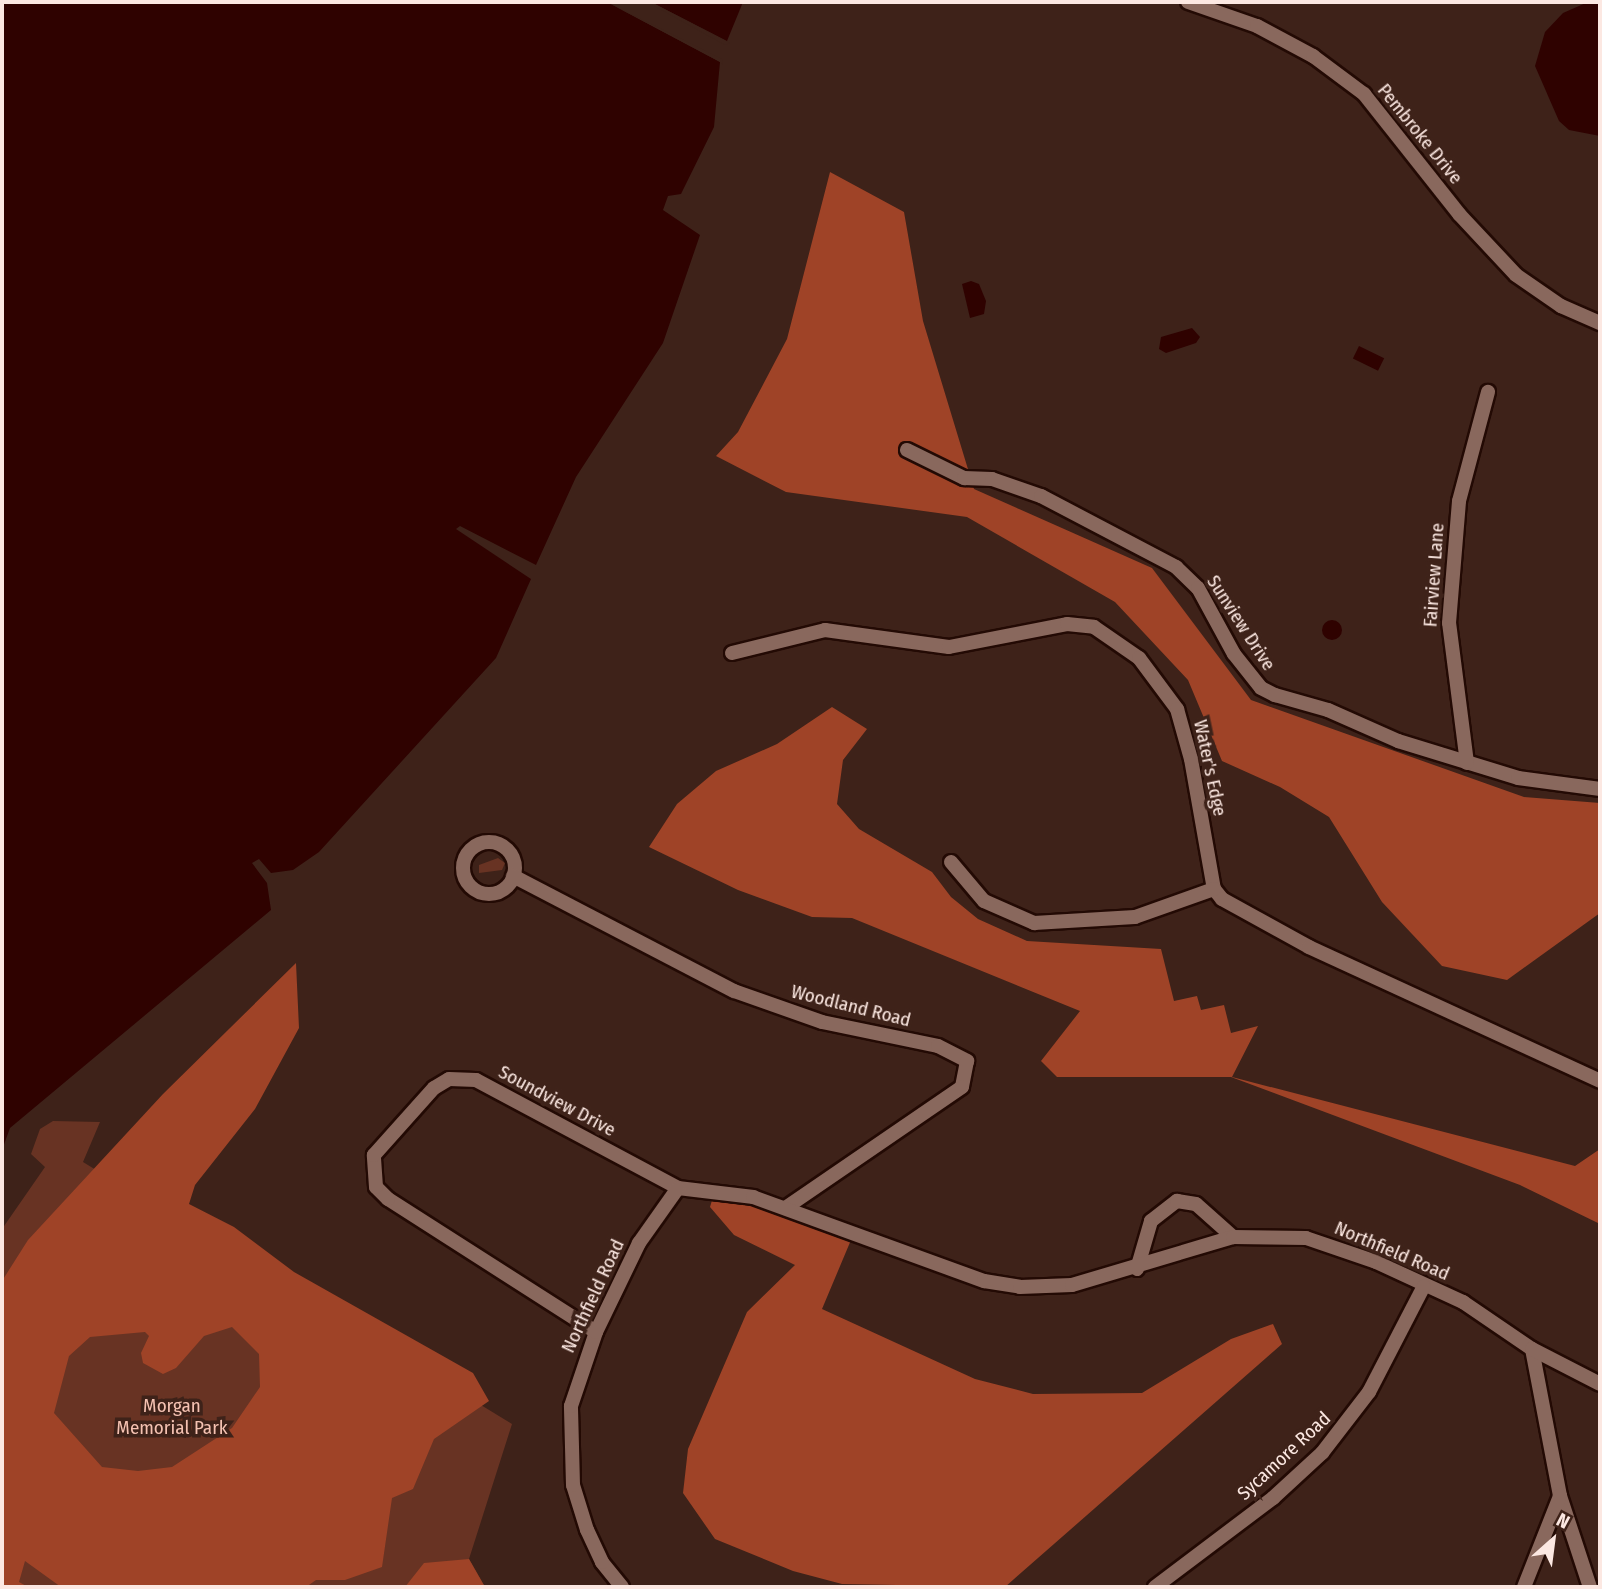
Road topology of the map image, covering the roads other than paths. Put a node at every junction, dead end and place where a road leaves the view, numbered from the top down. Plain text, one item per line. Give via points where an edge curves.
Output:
1 (1188, 2) edge
2 (1600, 323) edge
3 (1488, 392) dead end
4 (907, 450) dead end
5 (732, 653) dead end
6 (1467, 763) junction
7 (1600, 789) edge
8 (951, 862) dead end
9 (513, 876) dead end
10 (1214, 889) junction
11 (1600, 1081) edge
12 (678, 1188) junction
13 (788, 1208) junction
14 (1233, 1237) junction
15 (1137, 1269) junction
16 (1424, 1286) junction
17 (596, 1332) junction
18 (1532, 1349) junction
19 (1600, 1384) edge
20 (1560, 1496) junction
21 (622, 1587) edge
22 (1155, 1587) edge
23 (1524, 1587) edge
24 (1590, 1587) edge

1 - 2 street, Pembroke Drive via 1256,26 1312,56 1364,94 1459,214 1516,275 1561,306
3 - 6 street, Fairview Lane via 1459,501 1449,623
4 - 6 street, Sunview Drive via 964,478 992,480 1041,496 1176,567 1198,588 1234,654 1261,688
5 - 10 street, Water's Edge via 825,630 949,648 1066,624 1094,627 1139,658 1177,709 1191,758
6 - 7 street, Sunview Drive via 1572,788
8 - 10 street via 985,901 1034,923 1135,916
9 - 13 street, Woodland Road via 734,991 822,1022 938,1046 967,1061 962,1087
10 - 11 street via 1233,907 1309,947
12 - 13 street, Soundview Drive via 733,1192
12 - 17 street, Northfield Road via 639,1243
12 - 17 street, Soundview Drive via 467,1079 449,1079 434,1088 374,1155 373,1181 388,1199
13 - 15 street, Northfield Road via 984,1281 1020,1287 1072,1286
14 - 15 street, Northfield Road
14 - 15 street via 1196,1204 1177,1201 1151,1221
14 - 16 street, Northfield Road via 1306,1238 1355,1254
16 - 18 street, Northfield Road via 1463,1302
16 - 22 street, Sycamore Road via 1369,1392 1322,1453 1273,1499
17 - 21 street, Northfield Road via 571,1406 573,1485 587,1530
18 - 19 street, Northfield Road
18 - 20 street
20 - 23 street
20 - 24 street

